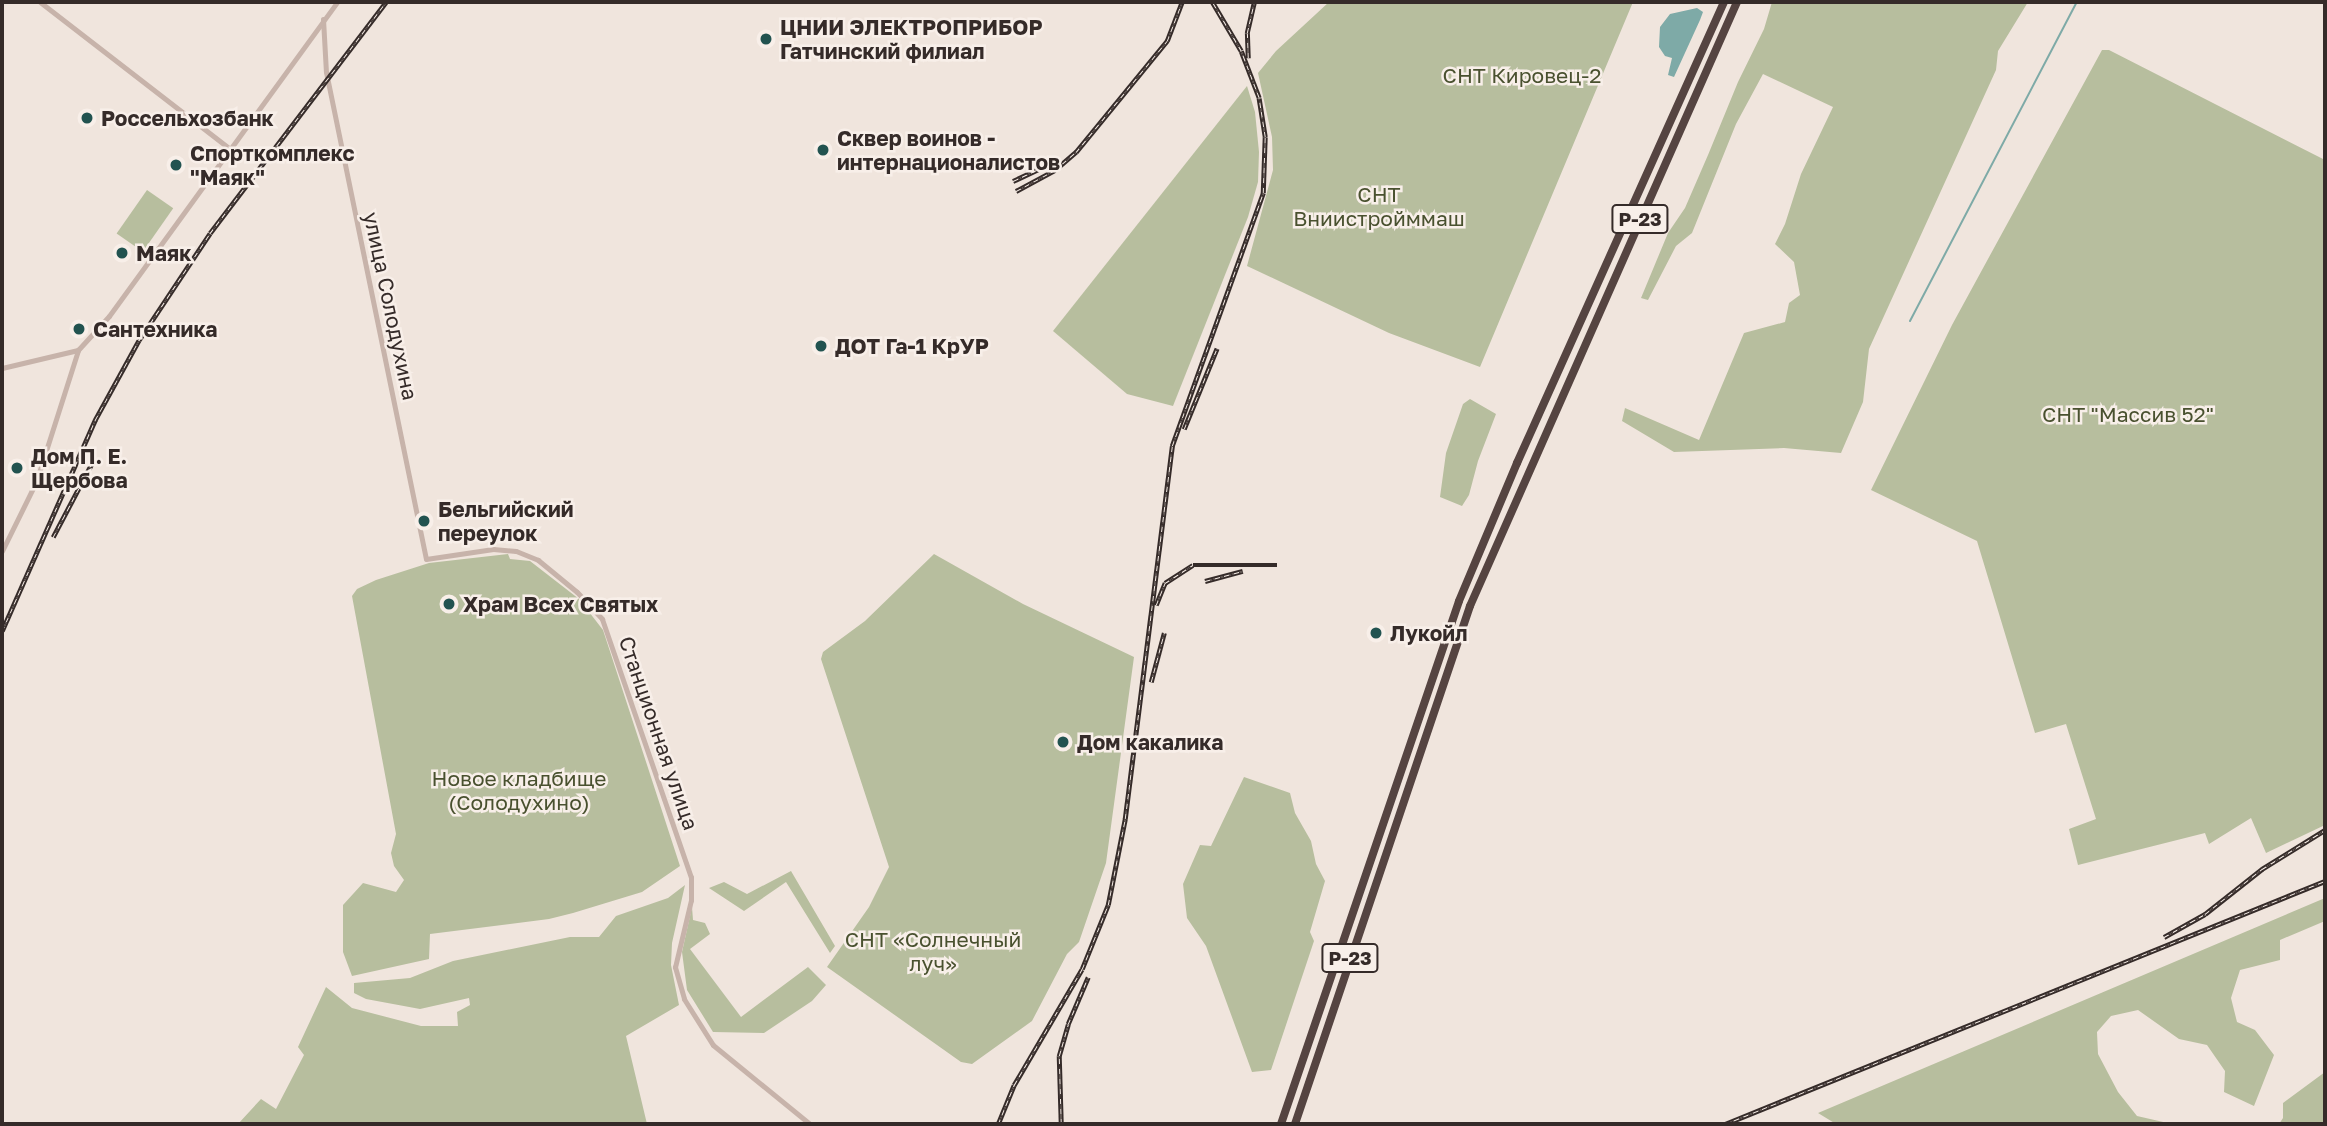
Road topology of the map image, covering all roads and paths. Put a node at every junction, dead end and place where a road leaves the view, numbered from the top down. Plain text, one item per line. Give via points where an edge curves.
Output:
1 (40, 2) edge
2 (337, 2) edge
3 (1724, 2) edge
4 (1737, 2) edge
5 (323, 19) junction
6 (312, 34) junction
7 (322, 41) junction
8 (229, 148) junction
9 (78, 350) junction
10 (2, 369) edge
11 (2, 551) edge
12 (426, 558) joint
13 (810, 1124) edge
14 (1281, 1124) edge
15 (1295, 1124) edge

1 - 8 street
2 - 5 street
3 - 14 highway, Р-23 via 1459,601
4 - 15 highway, Р-23 via 1470,606
5 - 6 street
5 - 7 street, улица Солодухина
6 - 7 street
6 - 8 street
7 - 12 street, улица Солодухина
8 - 9 street via 109,316
9 - 10 street
9 - 11 street via 36,482
12 - 13 street, Станционная улица via 494,549 516,551 538,561 595,609 606,629 693,890 676,967 684,999 713,1045

